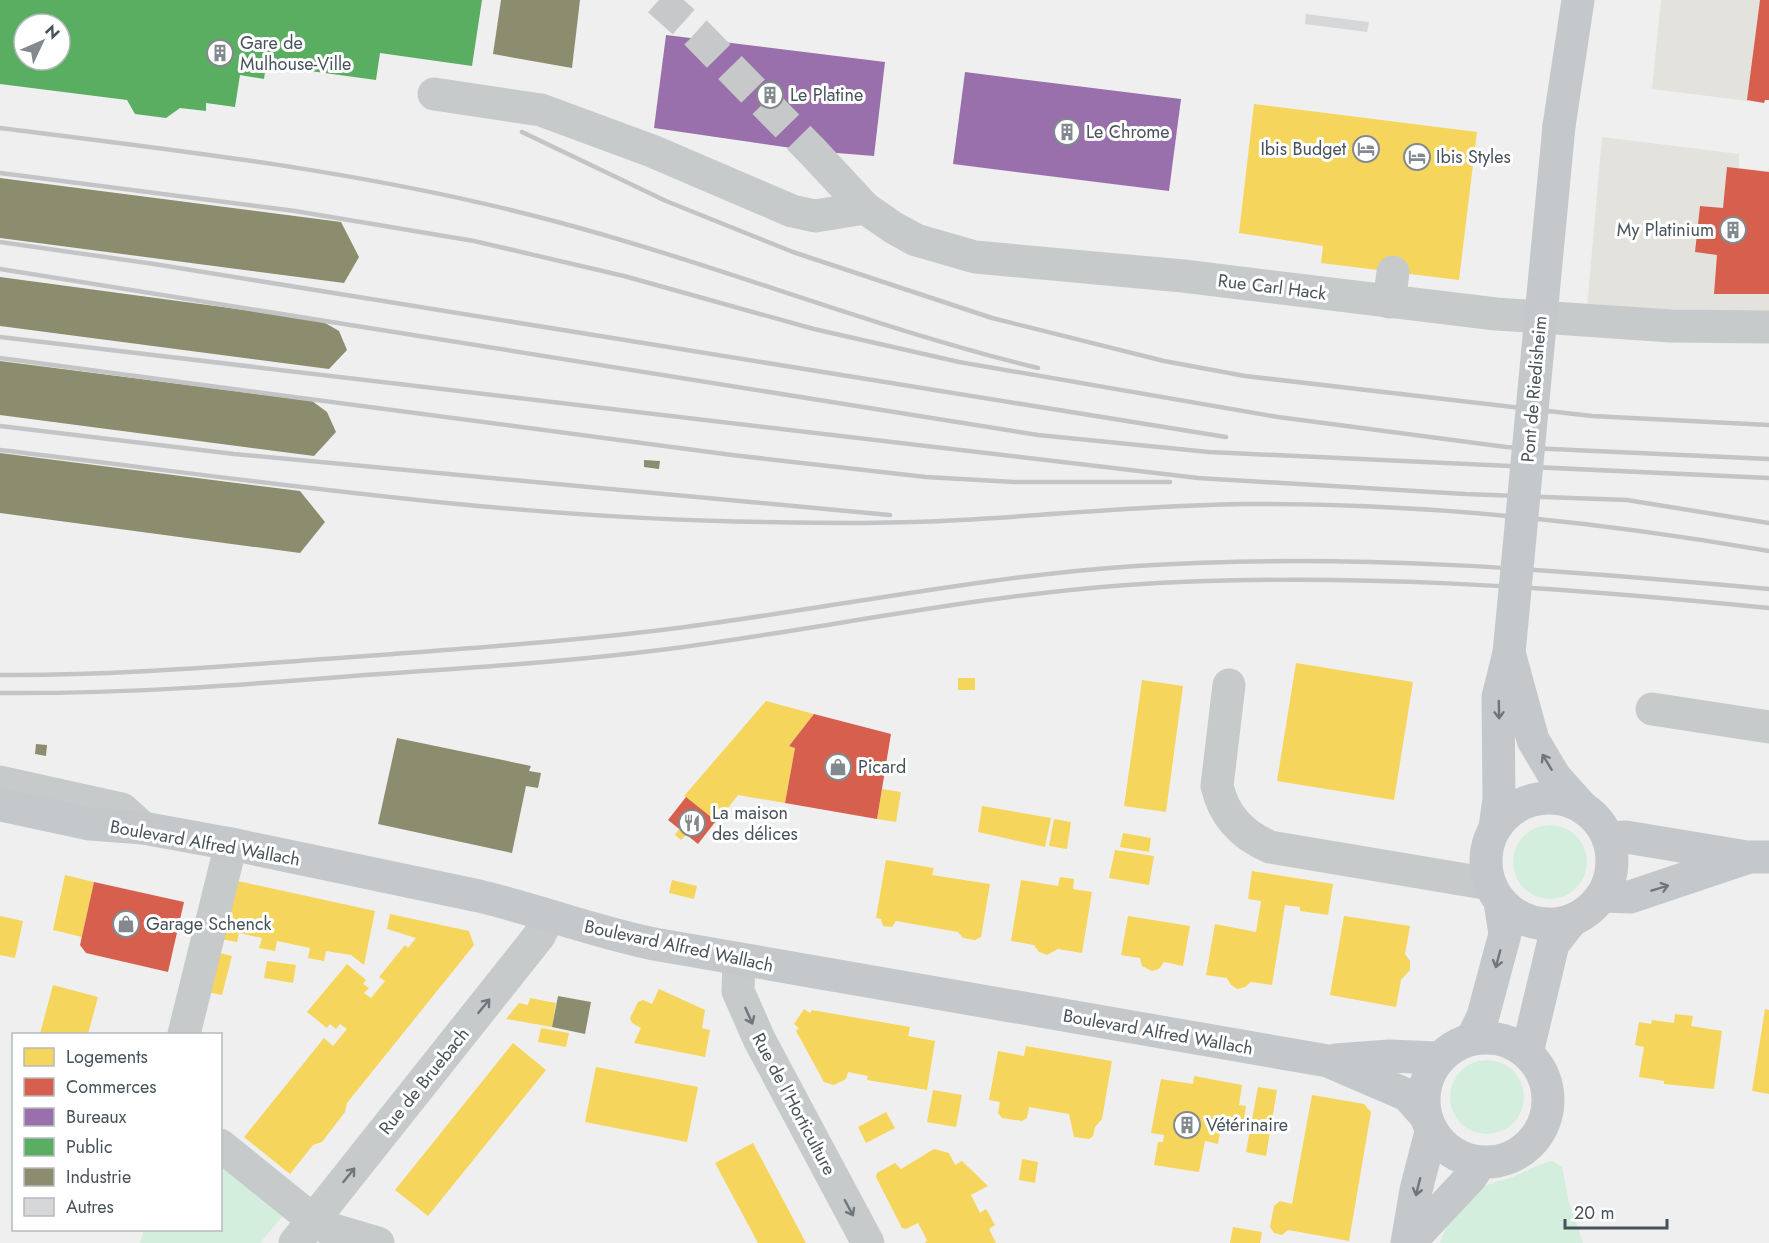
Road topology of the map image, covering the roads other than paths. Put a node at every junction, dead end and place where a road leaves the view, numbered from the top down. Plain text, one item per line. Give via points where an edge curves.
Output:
1 (1578, 0) edge
2 (435, 94) dead end
3 (812, 151) tunnel mouth
4 (865, 208) junction
5 (1769, 327) edge
6 (1509, 652) junction
7 (1229, 685) dead end
8 (1652, 709) dead end
9 (1769, 727) edge
10 (0, 782) edge
11 (0, 805) edge
12 (1583, 808) junction
13 (1496, 827) junction
14 (143, 828) junction
15 (1608, 838) junction
16 (231, 844) junction
17 (1758, 857) edge
18 (1495, 893) junction
19 (1602, 896) junction
20 (549, 916) junction
21 (1572, 920) junction
22 (739, 960) junction
23 (184, 1033) edge
24 (1472, 1039) junction
25 (1527, 1053) junction
26 (1438, 1058) junction
27 (1328, 1061) junction
28 (1428, 1123) junction
29 (222, 1147) edge
30 (1480, 1163) junction
31 (304, 1232) edge
32 (378, 1243) edge
33 (868, 1243) edge
34 (1408, 1243) edge

1 - 6 main road, Pont de Riedisheim, bridge via 1558,126
2 - 4 street via 541,110 652,151 792,211 816,216
3 - 4 street, Rue Carl Hack
4 - 5 street, Rue Carl Hack via 916,240 975,257 1183,276 1391,287 1496,314 1671,326
12 -> 6 main road via 1555,777 1533,740
6 -> 13 main road via 1498,697
7 - 18 street via 1217,786 1228,815 1247,836 1270,847
8 - 9 street
10 - 14 street via 122,809
11 - 14 main road, Boulevard Alfred Wallach via 90,824
12 - 13 main road via 1565,800 1545,798 1526,802 1509,812
12 - 15 main road via 1598,821
13 - 18 main road via 1488,845 1486,865
14 - 16 main road, Boulevard Alfred Wallach
15 - 17 main road via 1626,837
15 - 19 main road via 1611,877
16 - 20 main road, Boulevard Alfred Wallach via 479,896
16 - 23 street
19 -> 17 main road via 1630,897
18 - 21 main road via 1515,915 1533,923
18 -> 24 main road via 1505,934 1483,1016
19 - 21 main road
20 - 22 main road, Boulevard Alfred Wallach via 616,936
31 -> 20 street, Rue de Bruebach via 539,936
21 - 25 main road via 1553,944
22 - 27 main road, Boulevard Alfred Wallach
22 -> 33 street, Rue de l'Horticulture via 738,991 759,1039
24 - 25 main road via 1491,1037 1510,1042
24 - 26 main road via 1453,1046
25 - 30 main road via 1540,1068 1547,1086 1548,1106 1543,1125 1518,1154
26 - 27 main road, Boulevard Alfred Wallach via 1389,1056
26 - 28 main road via 1423,1094
27 - 28 main road, Boulevard Alfred Wallach via 1407,1095
28 - 30 main road via 1444,1147 1461,1158
28 -> 34 main road
29 - 31 street
30 - 34 main road
31 - 32 street via 327,1228

